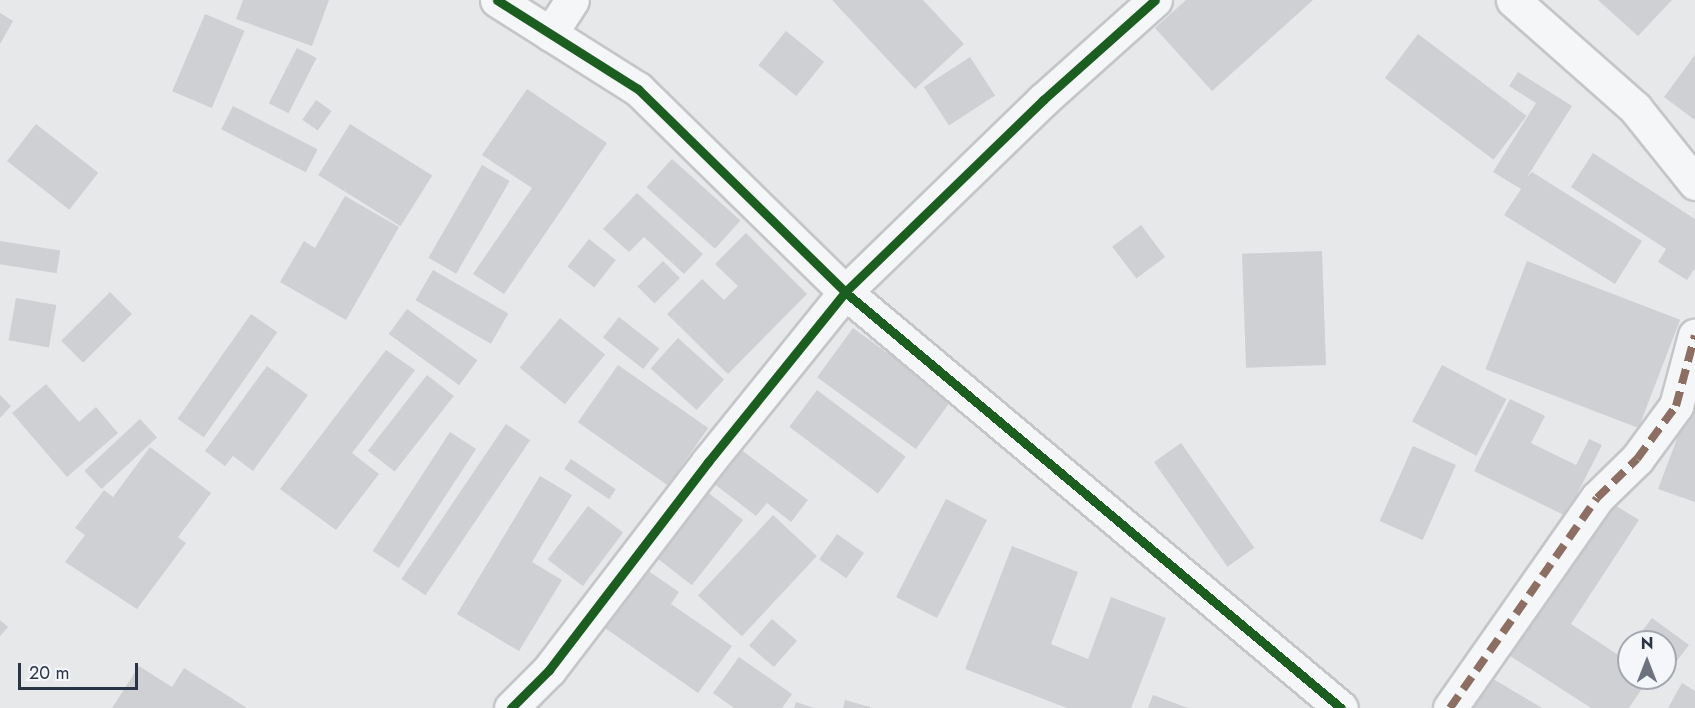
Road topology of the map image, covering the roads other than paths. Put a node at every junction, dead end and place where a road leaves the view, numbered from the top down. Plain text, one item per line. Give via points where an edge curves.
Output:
1 (497, 0) edge
2 (572, 0) edge
3 (1155, 0) edge
4 (1514, 0) edge
5 (550, 34) junction
6 (1695, 183) edge
7 (845, 292) junction
8 (1695, 335) edge
9 (511, 708) edge
10 (1341, 708) edge
11 (1450, 708) edge

1 - 5 street
2 - 5 street
3 - 7 street via 1043,100
4 - 6 street via 1635,108
5 - 7 street via 638,89
7 - 9 street via 708,462 549,670
7 - 10 street
8 - 11 street via 1676,406 1637,459 1598,498

